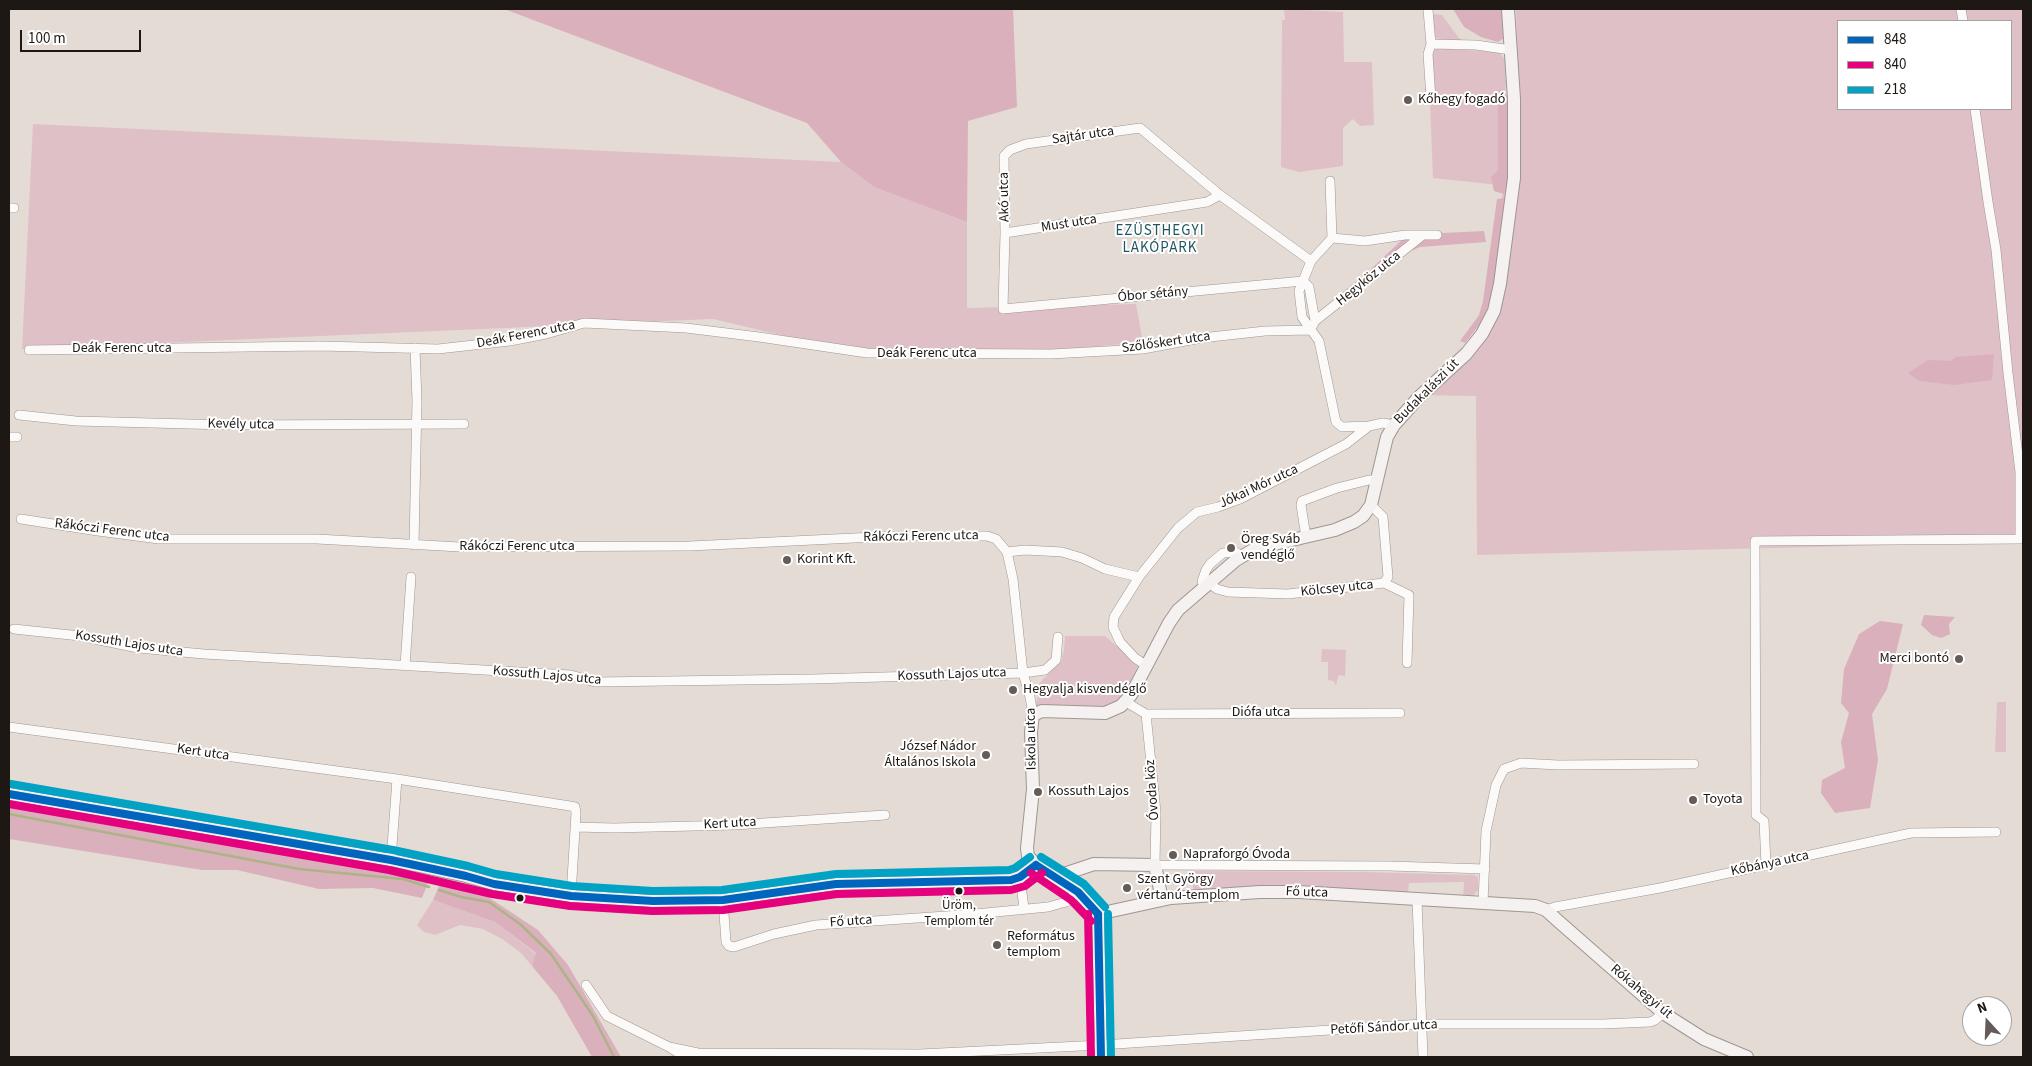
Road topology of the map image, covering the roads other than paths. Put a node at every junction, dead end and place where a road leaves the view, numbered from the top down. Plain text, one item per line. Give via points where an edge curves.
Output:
1 (1508, 9) edge
2 (1428, 10) edge
3 (1431, 44) junction
4 (1511, 50) junction
5 (1431, 99) dead end
6 (1975, 110) edge
7 (1026, 144) joint
8 (1330, 181) dead end
9 (1220, 195) junction
10 (1005, 234) junction
11 (1423, 235) junction
12 (1437, 235) dead end
13 (1332, 238) junction
14 (1311, 261) junction
15 (1303, 281) junction
16 (1312, 326) junction
17 (415, 348) junction
18 (29, 350) dead end
19 (1021, 354) joint
20 (18, 414) dead end
21 (417, 424) junction
22 (464, 424) dead end
23 (1394, 425) junction
24 (1369, 426) junction
25 (1378, 480) junction
26 (1371, 505) junction
27 (21, 518) dead end
28 (1306, 537) junction
29 (414, 544) junction
30 (1008, 552) junction
31 (411, 577) dead end
32 (1139, 577) junction
33 (1384, 583) junction
34 (1207, 585) junction
35 (14, 629) dead end
36 (1058, 637) dead end
37 (1407, 663) dead end
38 (405, 666) junction
39 (1147, 666) junction
40 (1023, 673) junction
41 (1126, 702) junction
42 (1400, 713) dead end
43 (1146, 714) junction
44 (1033, 715) junction
45 (9, 727) edge
46 (1694, 764) dead end
47 (397, 780) junction
48 (9, 794) edge
49 (885, 815) dead end
50 (575, 827) junction
51 (1996, 832) dead end
52 (391, 860) junction
53 (1036, 865) junction
54 (1155, 865) junction
55 (1766, 865) junction
56 (1082, 869) junction
57 (1484, 869) junction
58 (1055, 877) junction
59 (1020, 878) junction
60 (1078, 892) junction
61 (571, 896) junction
62 (724, 900) junction
63 (1162, 900) junction
64 (1418, 900) junction
65 (1483, 903) junction
66 (1024, 908) junction
67 (1546, 910) junction
68 (1098, 914) junction
69 (586, 985) dead end
70 (1663, 1013) junction
71 (1422, 1024) junction
72 (669, 1047) junction
73 (1101, 1051) edge
74 (685, 1057) edge
75 (1423, 1057) edge
76 (1748, 1057) edge

1 - 4 street, Budakalászi út
2 - 3 street
3 - 4 street
3 - 5 street via 1428,54
4 - 23 street, Budakalászi út via 1514,178 1494,311 1466,354
6 - 55 street via 1996,250 2020,472 2020,539 1755,541 1756,815 1764,821
7 - 9 street, Sajtár utca via 1140,128
7 - 10 street, Akó utca via 1004,156
8 - 13 street
9 - 10 street, Must utca via 1207,202
9 - 14 street
10 - 15 street, Óbor sétány via 1003,309
11 - 12 street
11 - 13 street via 1365,241
11 - 16 street, Hegyköz utca
13 - 14 street
14 - 15 street
15 - 16 street via 1309,287
16 - 19 street, Szőlőskert utca via 1220,336 1144,349
16 - 24 street via 1319,341 1336,422 1342,427
17 - 18 street, Deák Ferenc utca
17 - 19 street, Deák Ferenc utca via 438,349 510,340 584,323 686,328 867,354
17 - 21 street
20 - 21 street, Kevély utca via 76,421 228,425
21 - 22 street, Kevély utca
21 - 29 street
23 - 24 street
23 - 25 street, Budakalászi út via 1387,437
24 - 32 street, Jókai Mór utca via 1346,444 1246,496 1197,512 1178,528
25 - 26 street, Budakalászi út
25 - 28 street via 1337,488 1302,501
26 - 28 street, Budakalászi út via 1354,522
26 - 33 street, Kölcsey utca via 1383,518 1388,577
27 - 29 street, Rákóczi Ferenc utca via 159,539 317,539
28 - 34 street, Budakalászi út via 1266,546 1242,556
29 - 30 street, Rákóczi Ferenc utca via 460,547 690,546 971,535 996,539
30 - 32 street via 1062,552 1105,569
30 - 40 street, Iskola utca
31 - 38 street
32 - 39 street, Jókai Mór utca via 1116,612 1114,626 1120,642
33 - 34 street, Kölcsey utca via 1288,594 1228,592
33 - 37 street via 1409,595
34 - 39 street, Budakalászi út via 1174,616
35 - 38 street, Kossuth Lajos utca via 176,652
36 - 40 street, Kossuth Lajos utca via 1056,660 1045,670
38 - 40 street, Kossuth Lajos utca via 571,675 595,682
39 - 41 street, Budakalászi út
40 - 44 street, Iskola utca
41 - 43 street
41 - 44 street via 1105,713 1049,711
42 - 43 street, Diófa utca
43 - 54 street, Óvoda köz via 1156,812
44 - 53 street, Iskola utca via 1032,808 1027,848 1028,856
45 - 47 street, Kert utca
46 - 57 street via 1521,763 1504,769 1496,785 1486,831
47 - 50 street, Kert utca via 575,807
47 - 52 street
48 - 52 street
49 - 50 street, Kert utca via 734,825
50 - 61 street, Kert utca
51 - 55 street, Kőbánya utca via 1911,833
52 - 61 street via 494,884
53 - 58 street
53 - 59 street
54 - 56 street via 1103,863
54 - 57 street, Fő utca
54 - 63 street
55 - 67 street, Kőbánya utca
56 - 58 street
56 - 60 street
57 - 65 street
58 - 60 street
59 - 62 street via 836,884
59 - 66 street
60 - 66 street, Fő utca via 1066,902
60 - 68 street
61 - 62 street via 653,901
62 - 66 street, Fő utca via 726,942 734,948 774,934 816,925
63 - 64 street, Fő utca via 1260,892
63 - 68 street, Fő utca
64 - 65 street, Fő utca
64 - 71 street
65 - 67 street, Fő utca via 1523,904
67 - 70 street, Rókahegyi út
68 - 73 street
69 - 72 street via 607,1016
70 - 71 street, Petőfi Sándor utca via 1650,1022
70 - 76 street, Rókahegyi út via 1704,1039
71 - 73 street, Petőfi Sándor utca
71 - 75 street
72 - 73 street, Petőfi Sándor utca via 698,1053
72 - 74 street

